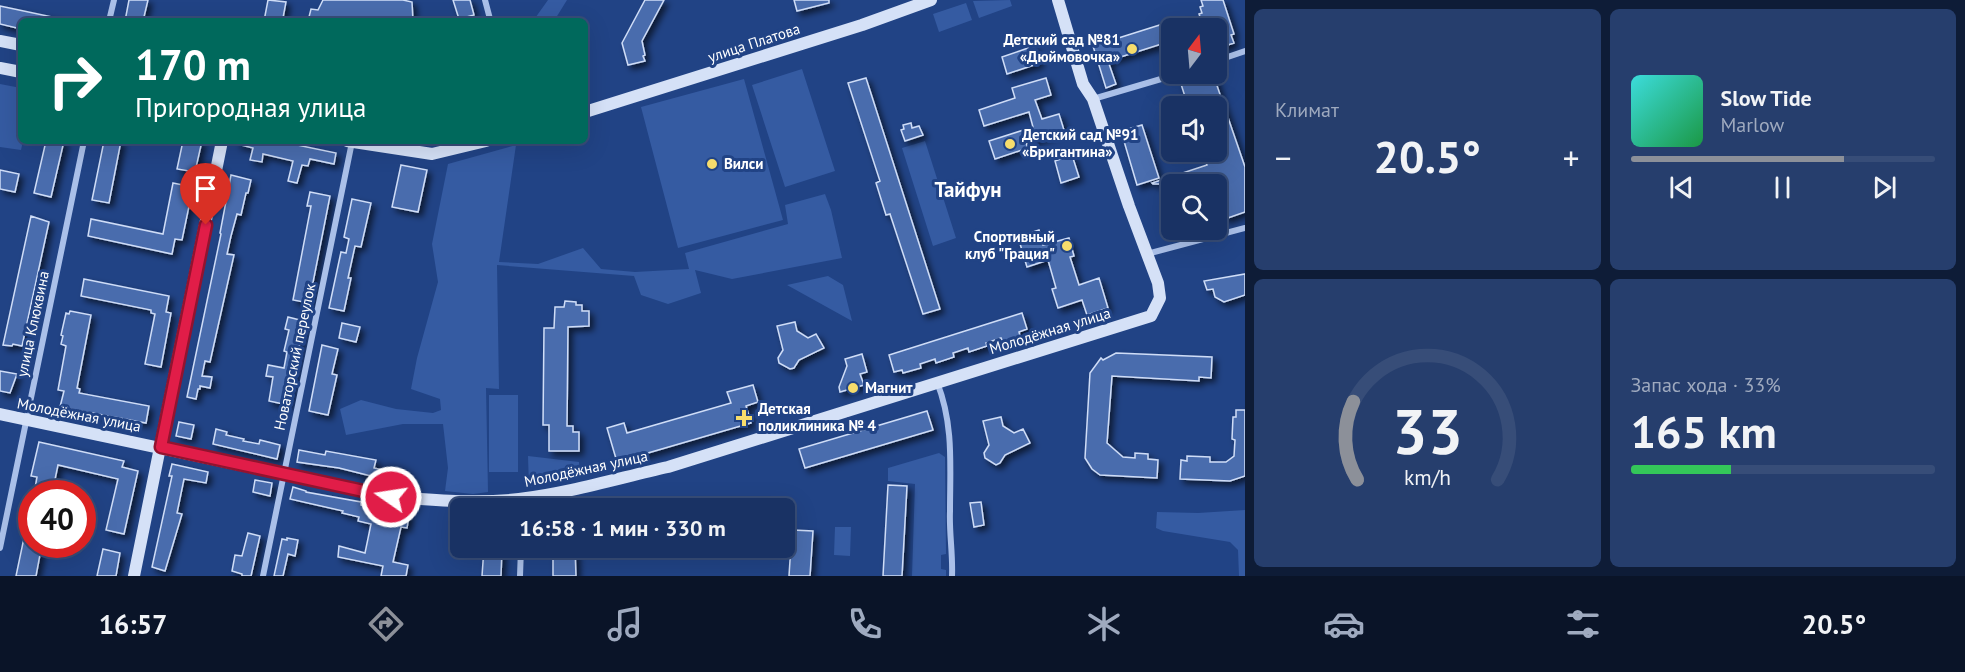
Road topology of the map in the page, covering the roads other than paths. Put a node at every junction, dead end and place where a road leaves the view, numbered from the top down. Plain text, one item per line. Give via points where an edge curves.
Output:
1 (114, 0) edge
2 (485, 0) edge
3 (931, 0) edge
4 (1058, 0) edge
5 (110, 18) edge
6 (490, 18) edge
7 (0, 41) edge
8 (18, 44) edge
9 (1245, 51) edge
10 (1227, 57) edge
11 (0, 68) edge
12 (18, 71) edge
13 (1161, 79) edge
14 (1093, 99) junction
15 (588, 111) edge
16 (83, 144) edge
17 (221, 144) edge
18 (350, 144) edge
19 (364, 144) edge
20 (474, 144) edge
21 (1245, 228) edge
22 (1147, 254) junction
23 (937, 382) junction
24 (0, 414) edge
25 (26, 419) junction
26 (161, 447) junction
27 (284, 473) junction
28 (545, 498) edge
29 (450, 500) edge
30 (0, 548) edge
31 (521, 558) edge
32 (134, 576) edge
33 (263, 576) edge
34 (520, 576) edge
35 (952, 576) edge

1 - 5 street
2 - 6 street
3 - 15 street, улица Платова
4 - 14 street via 1083,84
7 - 8 street
9 - 10 street
11 - 12 street
13 - 14 street
14 - 22 street
16 - 25 street, улица Клюквина
17 - 26 street
18 - 27 street, Новаторский переулок
19 - 20 street via 432,154
21 - 22 street
22 - 23 street, Молодёжная улица via 1160,298 1151,316
23 - 28 street, Молодёжная улица via 668,467
23 - 35 street via 951,437
24 - 25 street, Молодёжная улица
25 - 26 street, Молодёжная улица
25 - 30 street, улица Клюквина
26 - 27 street, Молодёжная улица
26 - 32 street
27 - 29 street, Молодёжная улица via 391,497
27 - 33 street, Новаторский переулок
31 - 34 street

